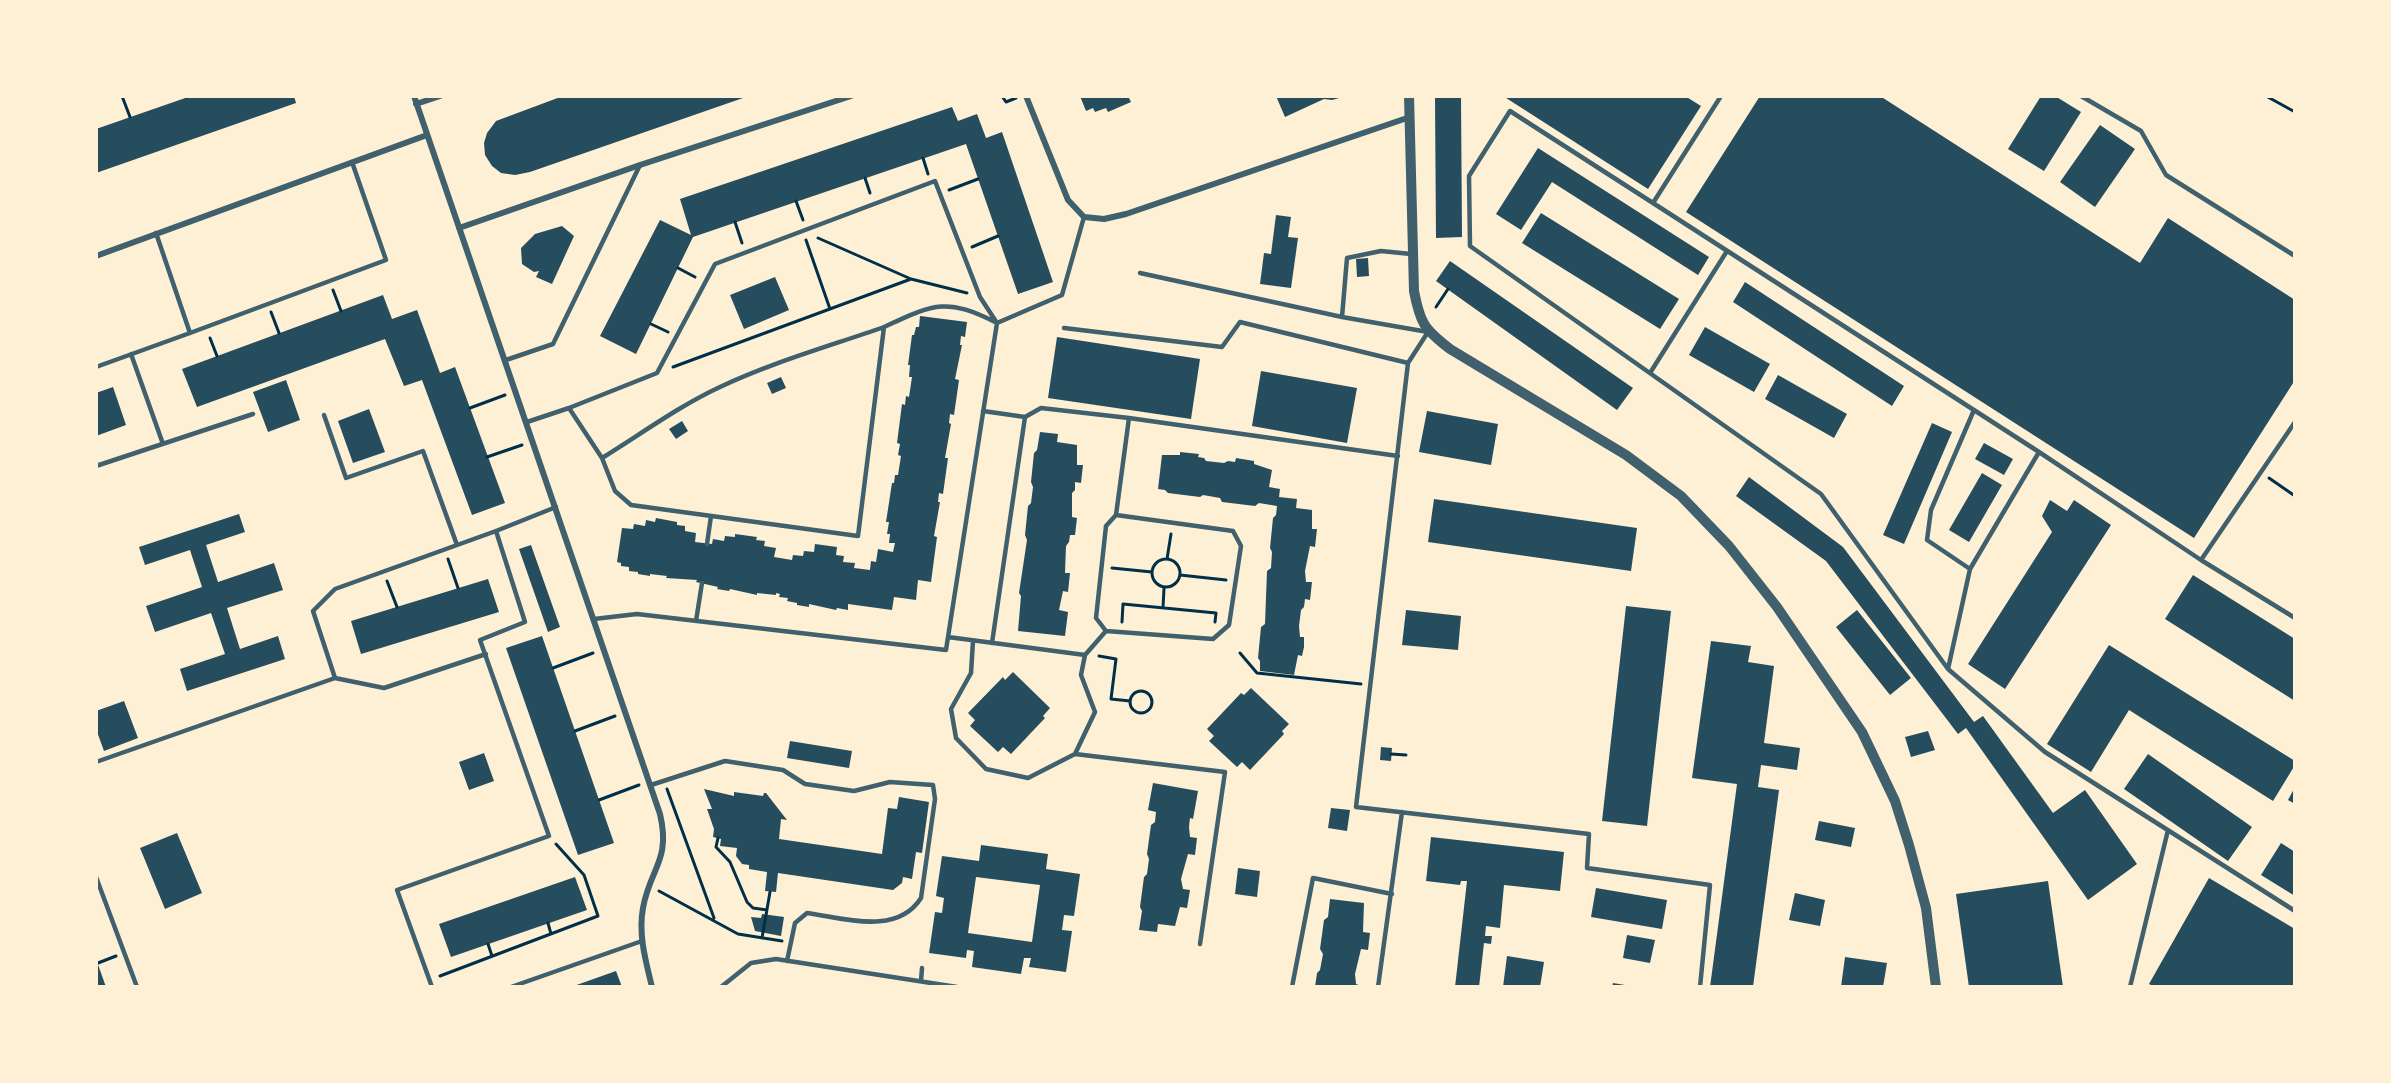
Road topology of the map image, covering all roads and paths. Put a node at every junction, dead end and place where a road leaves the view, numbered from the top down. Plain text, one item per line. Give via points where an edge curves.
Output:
1 (122, 96) edge
2 (414, 96) edge
3 (440, 96) edge
4 (851, 96) edge
5 (1002, 96) edge
6 (1020, 96) edge
7 (1026, 96) edge
8 (1410, 96) edge
9 (1721, 96) edge
10 (2081, 96) edge
11 (2266, 96) edge
12 (417, 104) junction
13 (2295, 112) edge
14 (130, 117) dead end
15 (1410, 117) junction
16 (427, 135) junction
17 (352, 162) junction
18 (639, 165) junction
19 (865, 178) dead end
20 (978, 179) dead end
21 (940, 194) junction
22 (796, 201) dead end
23 (1653, 203) junction
24 (874, 204) junction
25 (1084, 217) junction
26 (735, 222) dead end
27 (459, 228) junction
28 (804, 230) junction
29 (156, 233) junction
30 (998, 236) dead end
31 (963, 251) junction
32 (1727, 251) junction
33 (745, 252) junction
34 (1413, 255) junction
35 (96, 256) edge
36 (2295, 256) edge
37 (678, 268) dead end
38 (1140, 273) dead end
39 (911, 279) junction
40 (330, 281) junction
41 (705, 282) junction
42 (1448, 289) dead end
43 (980, 297) junction
44 (268, 304) junction
45 (1436, 307) dead end
46 (830, 309) junction
47 (341, 311) dead end
48 (1342, 316) junction
49 (997, 323) junction
50 (651, 324) dead end
51 (206, 327) junction
52 (884, 327) junction
53 (1064, 328) dead end
54 (1428, 332) junction
55 (190, 333) junction
56 (279, 333) dead end
57 (677, 336) junction
58 (131, 354) junction
59 (217, 356) dead end
60 (506, 360) junction
61 (1408, 363) junction
62 (96, 367) edge
63 (657, 373) junction
64 (1650, 373) junction
65 (516, 391) junction
66 (470, 408) dead end
67 (568, 408) junction
68 (1974, 410) junction
69 (983, 411) junction
70 (253, 414) dead end
71 (324, 415) dead end
72 (1025, 417) junction
73 (1129, 418) junction
74 (526, 422) junction
75 (2295, 422) edge
76 (533, 441) junction
77 (162, 444) junction
78 (2039, 452) junction
79 (1398, 456) junction
80 (487, 457) dead end
81 (602, 458) junction
82 (96, 466) edge
83 (2259, 472) junction
84 (2295, 496) edge
85 (556, 507) junction
86 (1116, 515) junction
87 (711, 516) junction
88 (1172, 523) junction
89 (496, 531) junction
90 (707, 544) dead end
91 (457, 545) junction
92 (445, 549) junction
93 (1167, 559) junction
94 (2201, 560) junction
95 (1102, 567) junction
96 (1970, 569) junction
97 (384, 572) junction
98 (1152, 572) junction
99 (1180, 575) junction
100 (1236, 582) junction
101 (702, 583) dead end
102 (458, 588) dead end
103 (1164, 588) junction
104 (396, 607) dead end
105 (1163, 608) junction
106 (2295, 618) edge
107 (594, 619) junction
108 (696, 621) junction
109 (1106, 631) junction
110 (1121, 632) junction
111 (948, 637) junction
112 (1213, 639) junction
113 (973, 640) junction
114 (992, 643) junction
115 (1091, 648) junction
116 (605, 649) junction
117 (1240, 653) dead end
118 (486, 654) junction
119 (1085, 655) junction
120 (553, 668) dead end
121 (1948, 669) junction
122 (335, 678) junction
123 (1370, 684) junction
124 (1130, 701) junction
125 (626, 712) junction
126 (575, 731) dead end
127 (1075, 754) junction
128 (1391, 754) dead end
129 (1407, 755) dead end
130 (96, 762) edge
131 (664, 781) junction
132 (650, 783) junction
133 (599, 800) dead end
134 (1402, 812) junction
135 (2168, 830) junction
136 (549, 836) junction
137 (718, 838) dead end
138 (96, 877) edge
139 (650, 886) junction
140 (770, 892) dead end
141 (1392, 894) junction
142 (767, 910) junction
143 (2295, 911) edge
144 (714, 920) junction
145 (548, 923) dead end
146 (551, 934) junction
147 (762, 938) junction
148 (642, 941) junction
149 (791, 943) junction
150 (488, 944) dead end
151 (1200, 944) dead end
152 (124, 953) junction
153 (492, 956) junction
154 (787, 961) junction
155 (98, 963) dead end
156 (922, 968) dead end
157 (429, 980) junction
158 (921, 981) junction
159 (137, 987) edge
160 (432, 987) edge
161 (512, 987) edge
162 (652, 987) edge
163 (721, 987) edge
164 (957, 987) edge
165 (1292, 987) edge
166 (1377, 987) edge
167 (1700, 987) edge
168 (1935, 987) edge
169 (2130, 987) edge

1 - 14 path
2 - 12 street
3 - 12 street
4 - 18 street
5 - 6 path via 1006,102
7 - 25 street via 1068,200
8 - 15 street
9 - 23 lane
10 - 36 lane via 2141,131 2166,175
11 - 13 path
12 - 16 street
15 - 25 street via 1126,214 1104,219
15 - 34 street
16 - 17 street
16 - 27 street
17 - 29 street
17 - 40 lane via 386,260
18 - 27 street
18 - 60 lane via 553,344
19 - 24 path
20 - 21 path
21 - 24 lane via 935,181
21 - 31 lane
22 - 28 path
23 - 32 lane
23 - 64 lane via 1510,111 1469,176 1470,246
24 - 28 lane
25 - 49 lane via 1062,295
26 - 33 path
27 - 60 street
28 - 33 lane
28 - 39 path
28 - 46 path
29 - 35 street
29 - 55 lane
30 - 31 path
31 - 43 lane
32 - 64 lane
32 - 68 lane
33 - 41 lane via 715,264
34 - 48 lane via 1380,251 1347,258
34 - 54 street via 1418,313
37 - 41 path
38 - 48 lane
39 - 43 path
39 - 46 path
40 - 44 lane
40 - 47 path
41 - 57 lane
42 - 45 path
43 - 49 lane
44 - 51 lane
44 - 56 path
46 - 63 path
48 - 54 lane
49 - 52 lane via 970,309 945,305
49 - 69 lane
50 - 57 path
51 - 55 lane
51 - 59 path
52 - 81 lane via 720,387
52 - 87 lane via 858,536
53 - 61 lane via 1222,347 1240,322
54 - 61 lane
54 - 168 street via 1652,473 1702,516 1754,577 1862,732 1895,801 1926,908
55 - 58 lane
57 - 63 lane
58 - 62 lane
58 - 77 lane
60 - 65 street
61 - 79 lane
63 - 67 lane
64 - 121 lane via 1821,494
65 - 66 path
65 - 74 street
67 - 74 lane
67 - 81 lane
68 - 78 lane
68 - 96 lane via 1931,510 1928,540
69 - 72 lane
69 - 111 lane
70 - 77 lane
71 - 91 lane via 346,478 423,451
72 - 73 lane via 1041,408
72 - 114 lane
73 - 79 lane
73 - 86 lane
74 - 76 street
75 - 83 lane
76 - 80 path
76 - 85 street
77 - 82 lane
78 - 94 lane
78 - 96 lane
79 - 123 lane
81 - 87 lane via 615,491 631,504
83 - 84 path
83 - 94 lane
85 - 89 lane
85 - 107 street
86 - 88 lane
86 - 95 lane via 1106,526
87 - 90 lane
88 - 93 path
88 - 100 lane via 1233,531 1241,546
89 - 91 lane
89 - 118 lane via 525,622 480,640
91 - 92 lane
92 - 97 lane
92 - 102 path
93 - 98 path via 1155,563
93 - 99 path via 1178,565
94 - 106 lane
95 - 98 path
95 - 109 lane via 1096,618
96 - 121 lane
97 - 104 path
97 - 122 lane via 335,589 313,611
98 - 103 path via 1154,581
99 - 100 path
99 - 103 path via 1176,583
100 - 112 lane via 1230,626
101 - 108 lane
103 - 105 path
105 - 110 path via 1123,604
105 - 112 path via 1216,613
107 - 108 lane via 637,614
107 - 116 street
108 - 111 lane via 946,650
109 - 110 lane
109 - 115 lane
110 - 112 lane
111 - 113 lane
113 - 114 lane
113 - 127 lane via 971,673 951,709 956,738 986,769 1028,778
114 - 119 lane
115 - 119 lane
115 - 124 path via 1100,656 1116,659 1111,699
116 - 120 path
116 - 125 street
117 - 123 path via 1257,673
118 - 122 lane via 384,688
118 - 136 lane
119 - 127 lane via 1081,675 1095,712
121 - 135 lane via 2044,752
122 - 130 lane
123 - 134 lane via 1356,807
124 - 124 path via 1140,713 1152,706 1151,696 1143,691 1133,694
125 - 126 path
125 - 132 street
127 - 151 lane via 1225,772
128 - 129 path
131 - 132 lane
131 - 144 path
131 - 149 lane via 725,761 783,770 805,784 854,791 890,782 933,785 934,810 921,898 915,908 908,915 873,922 807,913 795,922
132 - 133 path
132 - 139 street via 664,841
134 - 141 lane
134 - 167 lane via 1589,834 1587,868 1710,885
135 - 143 lane
135 - 169 lane
136 - 146 path via 584,875 598,916
136 - 157 lane via 397,890
137 - 142 path via 716,847 730,862 747,903
138 - 152 lane
139 - 144 path
139 - 148 street via 643,908
140 - 142 path
141 - 165 lane via 1313,878
141 - 166 lane
142 - 147 path
144 - 147 path via 738,934
145 - 146 path
146 - 153 path
147 - 149 path
148 - 161 lane
148 - 162 street
149 - 154 lane
150 - 153 path
152 - 155 path
152 - 159 lane
153 - 157 path
154 - 158 lane
154 - 163 lane via 751,963
156 - 158 lane
157 - 160 lane
158 - 164 lane

